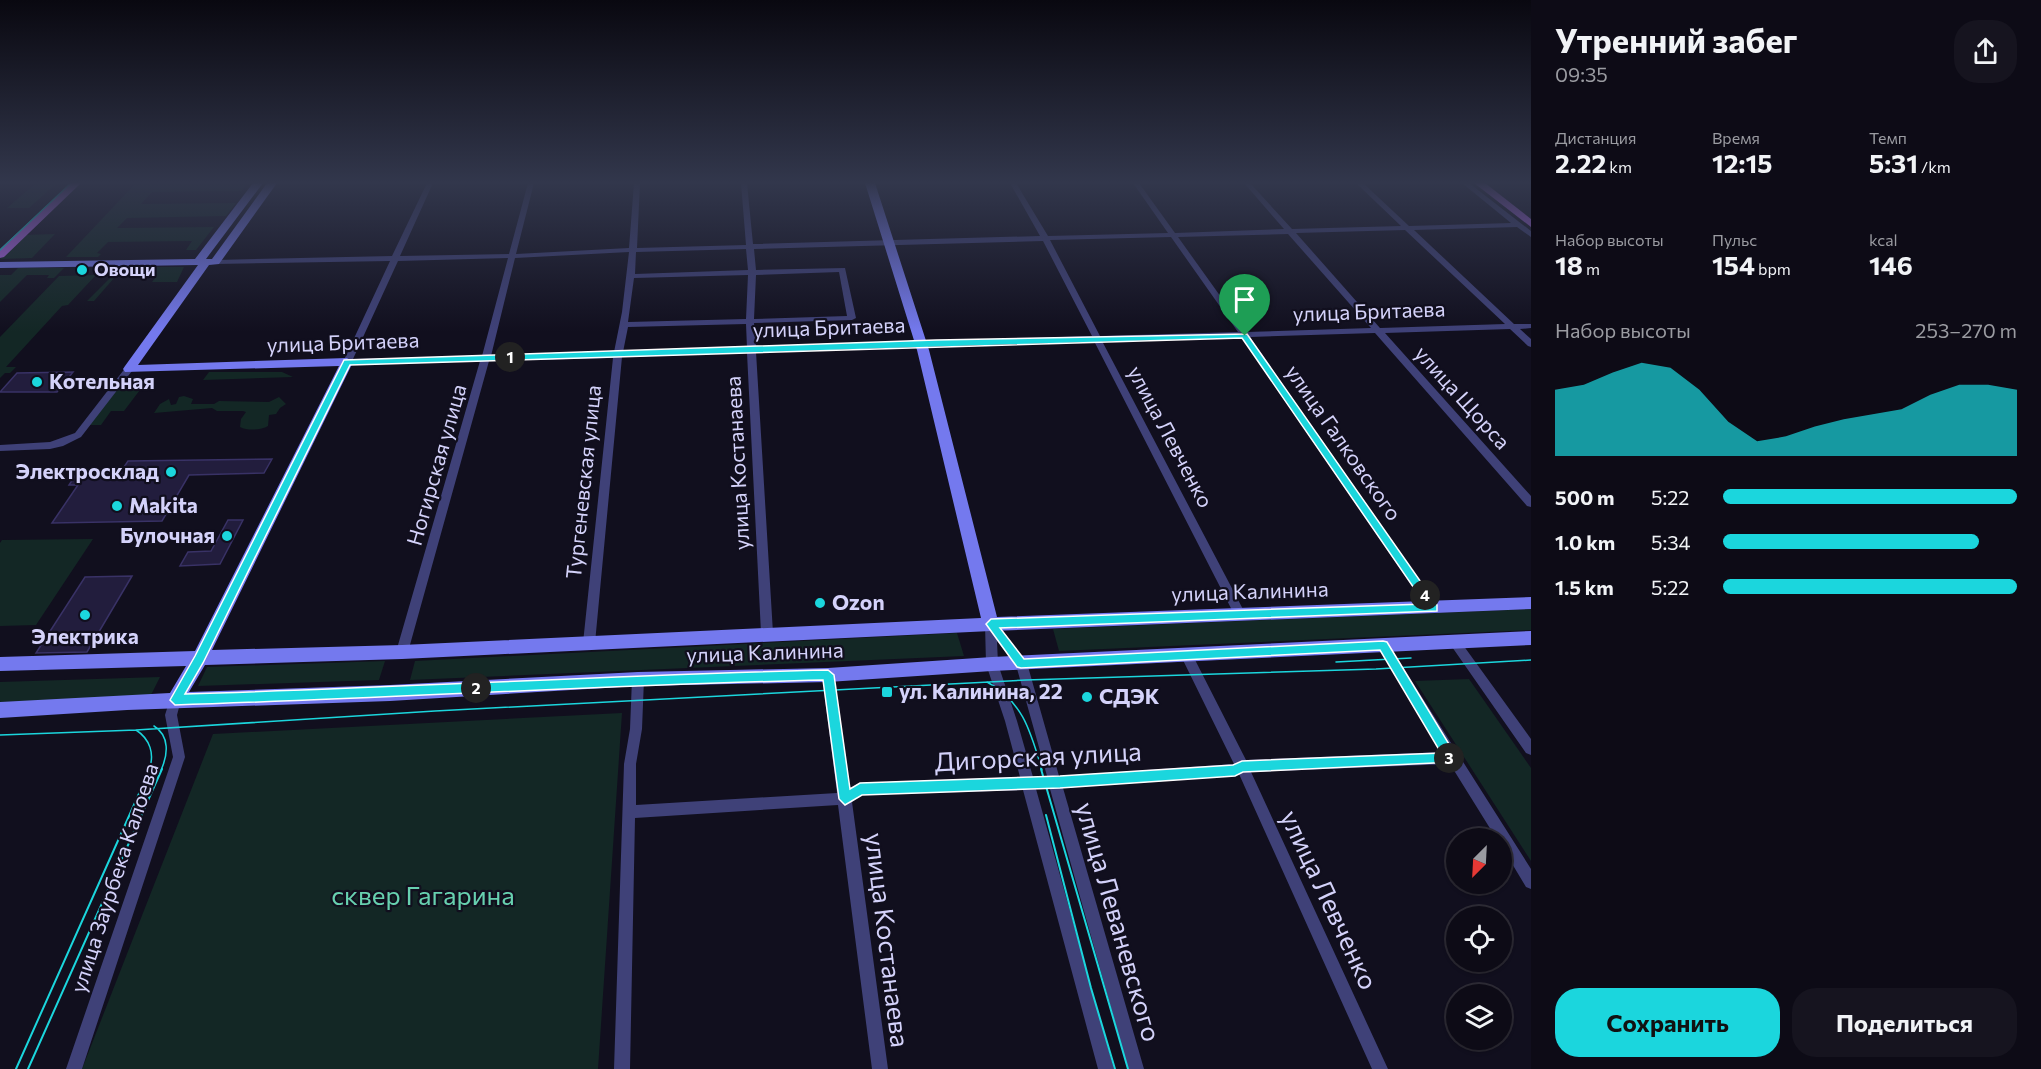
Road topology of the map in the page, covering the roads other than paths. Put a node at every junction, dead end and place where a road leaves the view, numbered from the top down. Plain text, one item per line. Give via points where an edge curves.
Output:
1 (23, 233) edge
2 (225, 233) edge
3 (230, 233) edge
4 (406, 233) edge
5 (519, 233) edge
6 (635, 233) edge
7 (749, 233) edge
8 (888, 233) edge
9 (1042, 233) edge
10 (1239, 233) edge
11 (1292, 233) edge
12 (1413, 233) edge
13 (1174, 234) junction
14 (1045, 238) junction
15 (891, 242) junction
16 (750, 247) junction
17 (634, 250) junction
18 (0, 255) edge
19 (513, 256) junction
20 (394, 258) junction
21 (206, 262) junction
22 (0, 265) edge
23 (752, 273) junction
24 (630, 276) junction
25 (750, 321) junction
26 (625, 325) junction
27 (1531, 326) edge
28 (1513, 327) junction
29 (1379, 331) junction
30 (1245, 336) junction
31 (1096, 338) junction
32 (921, 343) junction
33 (1531, 344) edge
34 (753, 350) junction
35 (618, 355) junction
36 (486, 357) junction
37 (347, 362) junction
38 (129, 369) junction
39 (0, 448) edge
40 (1531, 503) edge
41 (1531, 603) edge
42 (1433, 608) junction
43 (1239, 615) junction
44 (991, 624) junction
45 (767, 633) junction
46 (1531, 638) edge
47 (1454, 641) junction
48 (589, 643) junction
49 (1383, 645) junction
50 (402, 652) junction
51 (1186, 654) junction
52 (199, 660) junction
53 (1021, 663) junction
54 (0, 664) edge
55 (992, 664) junction
56 (828, 675) junction
57 (638, 679) junction
58 (175, 700) junction
59 (0, 710) edge
60 (1531, 749) edge
61 (1451, 758) junction
62 (1242, 766) junction
63 (1028, 782) junction
64 (1053, 782) junction
65 (845, 799) junction
66 (629, 812) junction
67 (1531, 882) edge
68 (74, 1069) edge
69 (622, 1069) edge
70 (880, 1069) edge
71 (1106, 1069) edge
72 (1136, 1069) edge
73 (1380, 1069) edge

1 - 18 main road
2 - 21 main road
3 - 21 main road
4 - 20 street, улица Заурбека Калоева
5 - 19 street, Ногирская улица
6 - 17 street, Тургеневская улица
7 - 16 street, улица Костанаева
8 - 15 main road, улица Леваневского
9 - 14 street, улица Левченко
10 - 13 street
11 - 29 street, улица Щорса
12 - 28 street
13 - 14 street
13 - 30 street, улица Галковского
14 - 15 street
14 - 31 street, улица Левченко
15 - 16 street
15 - 32 main road, улица Леваневского
16 - 17 street
16 - 23 street, улица Костанаева
17 - 19 street
17 - 24 street, Тургеневская улица
19 - 20 street
19 - 36 street, Ногирская улица
20 - 21 street
20 - 37 street, улица Заурбека Калоева
21 - 22 main road
21 - 38 main road
23 - 24 street
23 - 25 street, улица Костанаева
23 - 25 street via 842,270 852,318
24 - 26 street, Тургеневская улица
25 - 26 street
25 - 34 street, улица Костанаева
26 - 35 street, Тургеневская улица
27 - 28 street, улица Бритаева
28 - 29 street, улица Бритаева
28 - 33 street
29 - 30 street, улица Бритаева
29 - 40 street, улица Щорса
30 - 31 street, улица Бритаева
30 - 42 street, улица Галковского
31 - 32 street, улица Бритаева
31 - 43 street, улица Левченко
32 - 34 street, улица Бритаева
32 - 44 main road, улица Леваневского
34 - 35 street, улица Бритаева
34 - 45 street, улица Костанаева
35 - 36 street, улица Бритаева
35 - 48 street, Тургеневская улица
36 - 37 street, улица Бритаева
36 - 50 street, Ногирская улица
37 - 38 main road, улица Бритаева
37 - 52 main road, улица Заурбека Калоева
38 - 39 street via 87,425 68,441 44,448
41 - 42 main road, улица Калинина
42 - 43 main road, улица Калинина
43 - 44 main road, улица Калинина
44 - 45 main road, улица Калинина
44 - 53 street, улица Леваневского
44 - 55 street, улица Леваневского
45 - 48 main road, улица Калинина
46 - 47 main road, улица Калинина
47 - 49 main road, улица Калинина
47 - 60 street
48 - 50 main road, улица Калинина
49 - 51 main road, улица Калинина
49 - 61 street
50 - 52 main road, улица Калинина
51 - 53 main road, улица Калинина
51 - 62 street, улица Левченко
52 - 54 main road, улица Калинина
52 - 58 main road, улица Заурбека Калоева
53 - 55 main road, улица Калинина
53 - 64 street, улица Леваневского
55 - 56 main road, улица Калинина
55 - 63 street, улица Леваневского
56 - 57 main road, улица Калинина
56 - 65 street, улица Костанаева
57 - 58 main road, улица Калинина
57 - 66 street
58 - 59 main road, улица Калинина
58 - 68 street, улица Заурбека Калоева via 171,715 179,757
61 - 62 street, Дигорская улица
61 - 67 street
62 - 64 street, Дигорская улица via 1235,770
62 - 73 street, улица Левченко
63 - 64 street, Дигорская улица
63 - 65 street, Дигорская улица via 860,789
63 - 71 street, улица Леваневского
64 - 72 street, улица Леваневского
65 - 66 street, Дигорская улица
65 - 70 street, улица Костанаева
66 - 69 street

